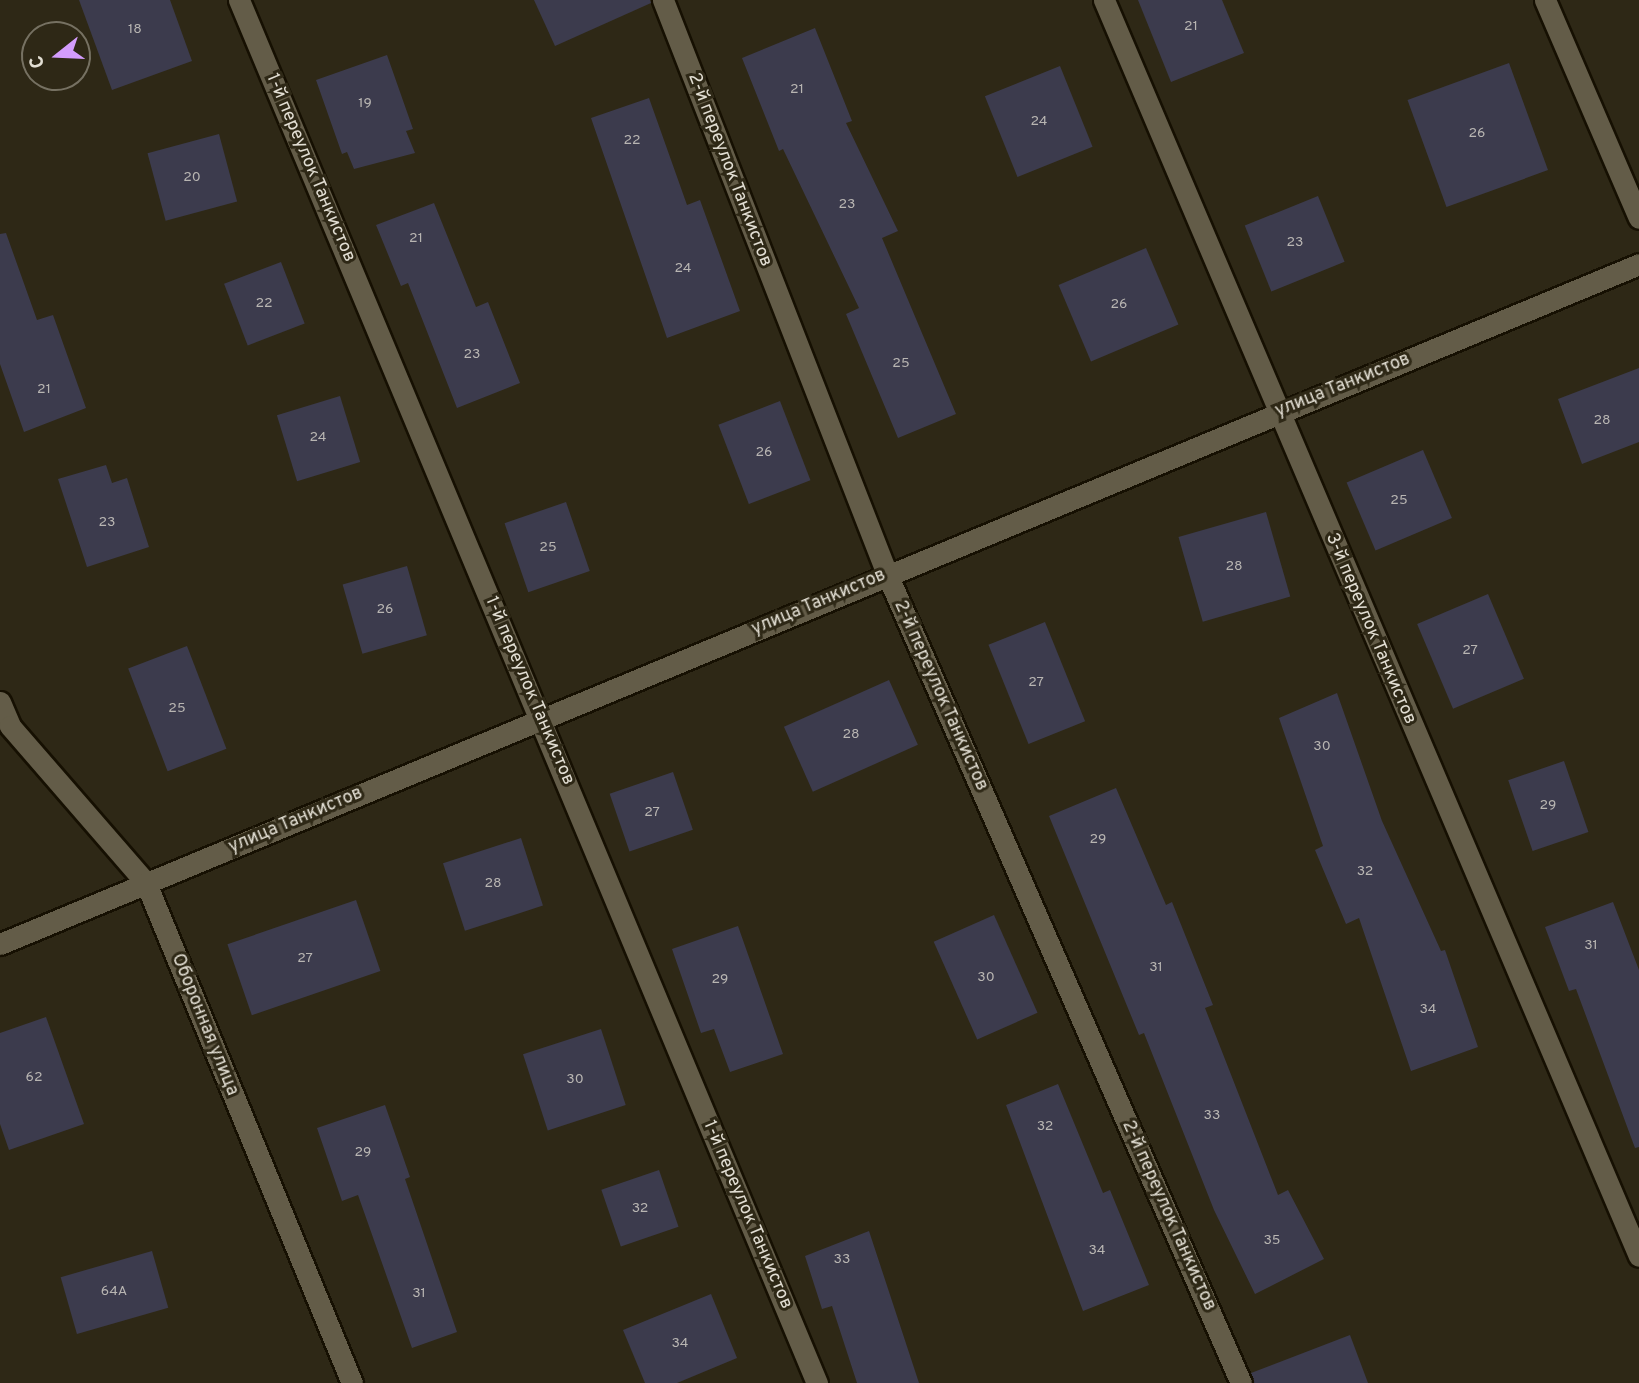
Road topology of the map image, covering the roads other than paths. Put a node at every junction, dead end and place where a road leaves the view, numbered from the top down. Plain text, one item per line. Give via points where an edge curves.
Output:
1 (239, 0) edge
2 (663, 0) edge
3 (1104, 0) edge
4 (1545, 0) edge
5 (1639, 218) edge
6 (1639, 264) edge
7 (1278, 414) junction
8 (887, 575) junction
9 (0, 702) edge
10 (540, 719) junction
11 (146, 883) junction
12 (0, 944) edge
13 (1639, 1256) edge
14 (352, 1383) edge
15 (817, 1383) edge
16 (1241, 1383) edge

1 - 10 street, 1-й переулок Танкистов
2 - 8 street, 2-й переулок Танкистов
3 - 7 street, 3-й переулок Танкистов
4 - 5 street
6 - 7 street, улица Танкистов
7 - 8 street, улица Танкистов
7 - 13 street, 3-й переулок Танкистов
8 - 10 street, улица Танкистов
8 - 16 street, 2-й переулок Танкистов
9 - 11 street, Оборонная улица via 10,726
10 - 11 street, улица Танкистов
10 - 15 street, 1-й переулок Танкистов
11 - 12 street, улица Танкистов
11 - 14 street, Оборонная улица

